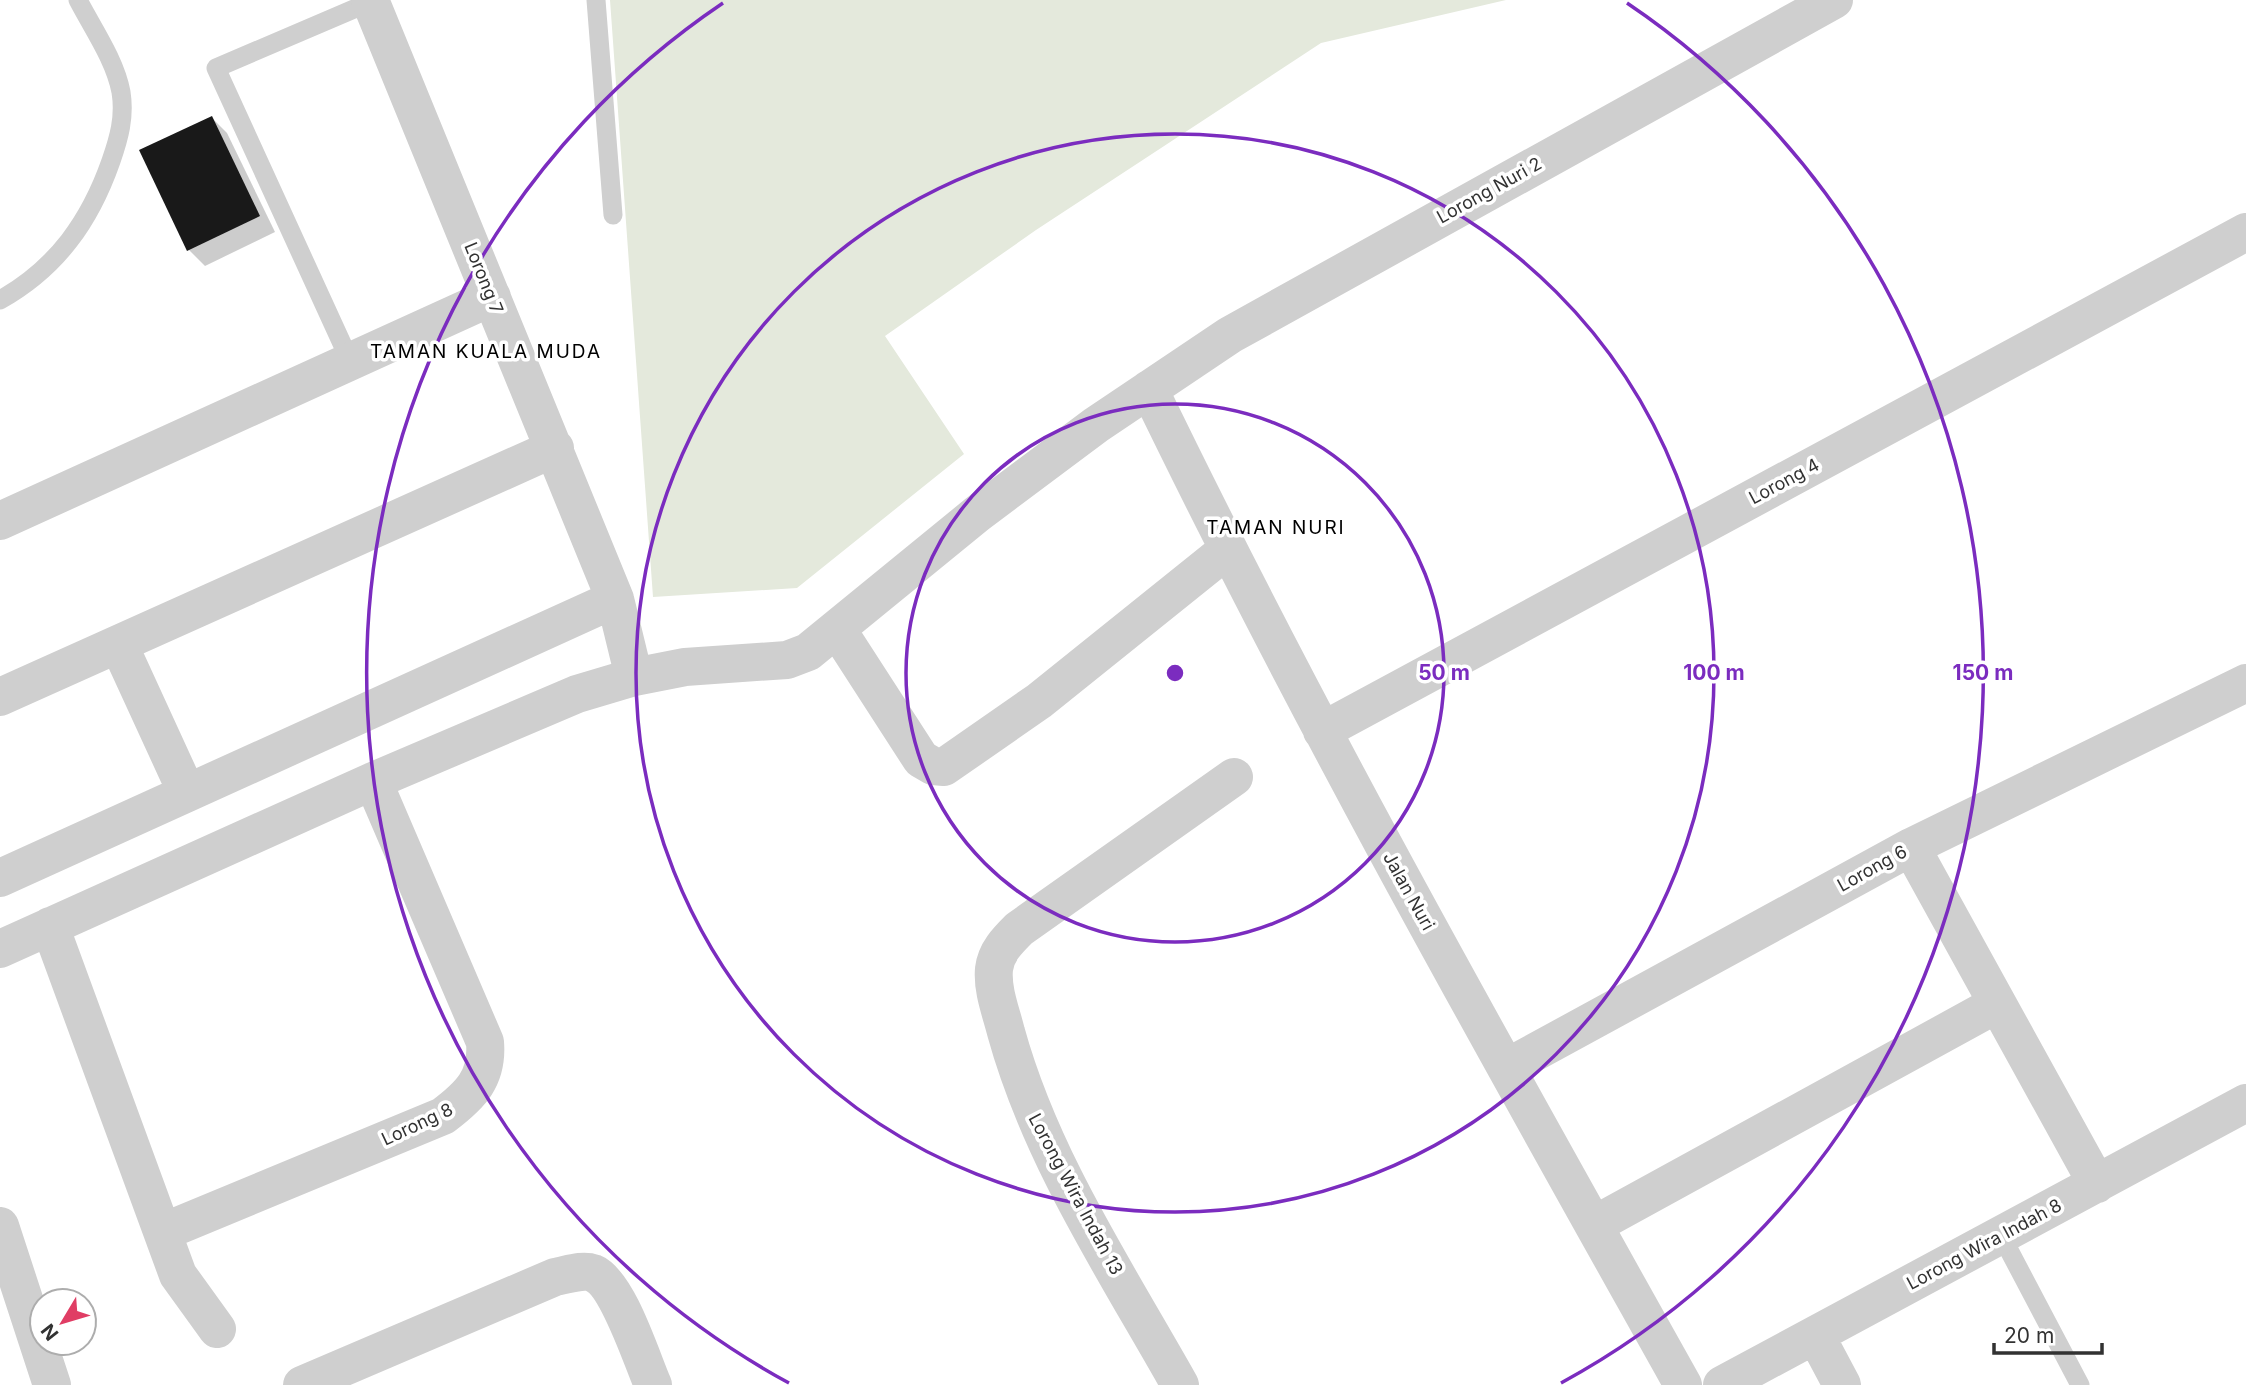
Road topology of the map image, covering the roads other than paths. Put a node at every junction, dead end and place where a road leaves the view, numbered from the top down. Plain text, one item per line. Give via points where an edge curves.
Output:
1 (78, 0) edge
2 (596, 0) edge
3 (1834, 0) edge
4 (372, 1) edge
5 (613, 215) dead end
6 (2246, 232) edge
7 (492, 297) junction
8 (0, 300) edge
9 (350, 362) junction
10 (1149, 389) junction
11 (555, 448) junction
12 (0, 521) edge
13 (1227, 550) junction
14 (615, 599) junction
15 (837, 629) junction
16 (119, 645) junction
17 (634, 677) junction
18 (2246, 683) edge
19 (0, 697) edge
20 (1322, 732) junction
21 (1234, 777) dead end
22 (373, 780) junction
23 (186, 791) junction
24 (1911, 847) junction
25 (0, 878) edge
26 (50, 926) junction
27 (0, 949) edge
28 (1997, 1004) junction
29 (1506, 1068) junction
30 (2246, 1103) edge
31 (2097, 1184) junction
32 (1594, 1225) junction
33 (0, 1226) edge
34 (163, 1232) junction
35 (2001, 1234) junction
36 (216, 1329) dead end
37 (1816, 1336) junction
38 (52, 1385) edge
39 (302, 1385) edge
40 (653, 1385) edge
41 (1180, 1385) edge
42 (1683, 1385) edge
43 (1722, 1385) edge
44 (1842, 1385) edge
45 (2080, 1385) edge

1 - 8 lane via 117,77 122,123 100,192 75,235 38,275
2 - 5 lane
3 - 10 street, Lorong Nuri 2 via 1338,273 1230,335
4 - 7 street, Lorong 7
4 - 9 lane via 216,68
6 - 20 street, Lorong 4
7 - 9 street
7 - 11 street, Lorong 7
9 - 12 street
10 - 13 street, Jalan Nuri
10 - 15 street, Lorong Nuri 2 via 977,514
11 - 14 street, Lorong 7
11 - 16 street
13 - 15 street via 1039,701 944,767 921,759
13 - 20 street, Jalan Nuri
14 - 17 street, Lorong 7
14 - 23 street
15 - 17 street, Lorong Nuri 2 via 808,652 787,660 685,667
16 - 19 street
16 - 23 street
17 - 22 street, Lorong Nuri 2 via 577,694
18 - 24 street, Lorong 6
20 - 29 street, Jalan Nuri
21 - 41 street, Lorong Wira Indah 13 via 1018,929 1001,947 994,968 995,991 1016,1066 1039,1127
22 - 26 street, Lorong Nuri 2
22 - 34 street, Lorong 8 via 485,1042 481,1077 474,1091 443,1116
23 - 25 street
24 - 28 street
24 - 29 street, Lorong 6
26 - 27 street, Lorong Nuri 2
26 - 34 street
28 - 31 street
28 - 32 street
29 - 32 street, Jalan Nuri
30 - 31 street, Lorong Wira Indah 8
31 - 35 street, Lorong Wira Indah 8
32 - 42 street, Jalan Nuri
33 - 38 street
34 - 36 street via 178,1275
35 - 37 street, Lorong Wira Indah 8
35 - 45 lane
37 - 43 street, Lorong Wira Indah 8
37 - 44 street
39 - 40 street via 555,1278 579,1272 603,1279 614,1295

